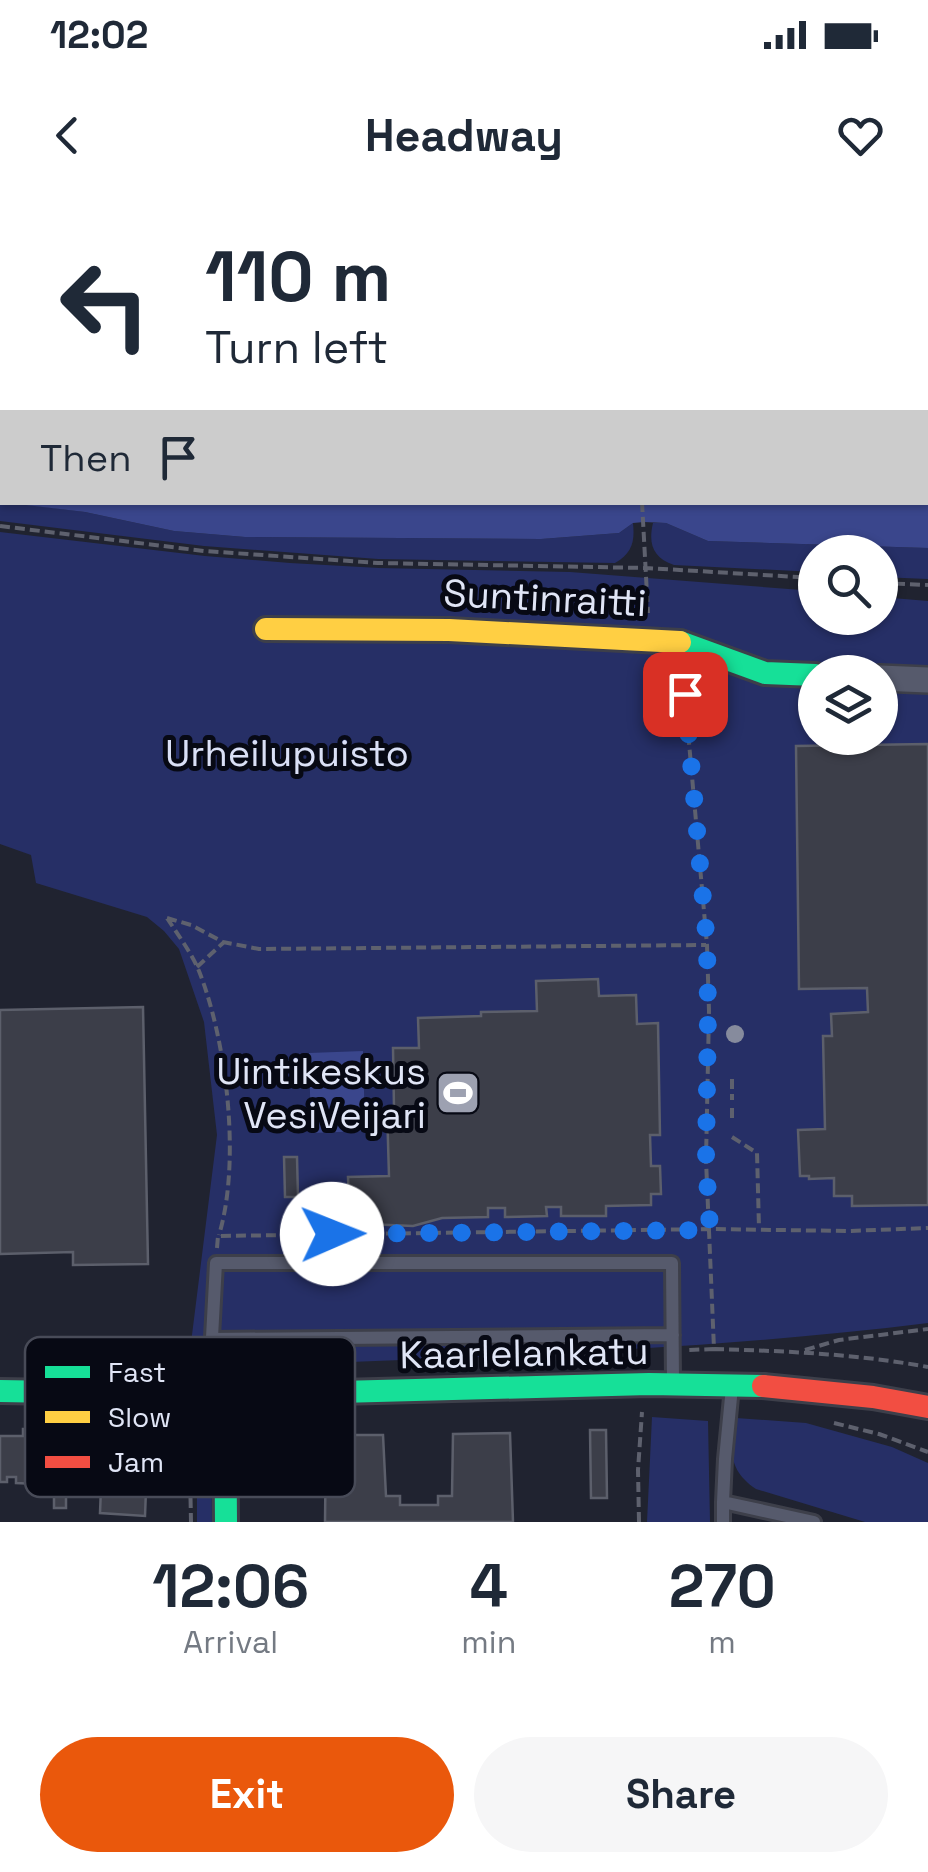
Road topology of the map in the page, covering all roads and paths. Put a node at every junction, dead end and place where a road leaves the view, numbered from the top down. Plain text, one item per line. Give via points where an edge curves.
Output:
1 (642, 505) edge
2 (0, 526) edge
3 (646, 568) junction
4 (798, 577) edge
5 (898, 583) edge
6 (928, 585) edge
7 (648, 625) dead end
8 (266, 628) dead end
9 (798, 674) edge
10 (683, 677) dead end
11 (898, 679) edge
12 (928, 680) edge
13 (224, 942) junction
14 (707, 944) junction
15 (198, 967) junction
16 (732, 1078) dead end
17 (732, 1100) dead end
18 (732, 1108) dead end
19 (732, 1120) dead end
20 (732, 1138) dead end
21 (928, 1228) edge
22 (710, 1230) junction
23 (760, 1230) junction
24 (218, 1236) junction
25 (216, 1263) junction
26 (928, 1329) edge
27 (673, 1334) junction
28 (212, 1337) edge
29 (355, 1337) edge
30 (714, 1349) dead end
31 (802, 1351) junction
32 (928, 1367) edge
33 (644, 1384) junction
34 (732, 1384) junction
35 (673, 1386) junction
36 (0, 1391) edge
37 (25, 1391) edge
38 (355, 1391) edge
39 (928, 1407) edge
40 (191, 1497) edge
41 (224, 1497) edge
42 (723, 1502) junction
43 (191, 1522) edge
44 (226, 1522) edge
45 (638, 1522) edge
46 (723, 1522) edge
47 (814, 1522) edge

1 - 3 path
2 - 3 path via 342,561
3 - 4 path
3 - 7 path
5 - 6 path
8 - 9 main road, Suntinraitti via 680,642 765,673
10 - 14 path
11 - 12 street
13 - 14 path via 259,948
13 - 15 path
13 - 15 path via 167,918
14 - 22 path
15 - 24 path via 216,1021 226,1096 230,1162
16 - 17 path
18 - 19 path
20 - 23 path via 758,1152
21 - 23 path
22 - 23 path
22 - 24 path
24 - 25 path
25 - 27 lane via 672,1262
25 - 28 lane
26 - 31 path
27 - 29 lane
27 - 35 lane
30 - 31 path
31 - 32 path
33 - 35 main road, Kaarlelankatu
33 - 38 main road, Kaarlelankatu
33 - 45 path
34 - 35 main road, Kaarlelankatu
34 - 39 main road, Kaarlelankatu via 811,1388
34 - 42 lane
36 - 37 main road, Kaarlelankatu
40 - 43 path
41 - 44 main road
42 - 46 lane
42 - 47 lane

